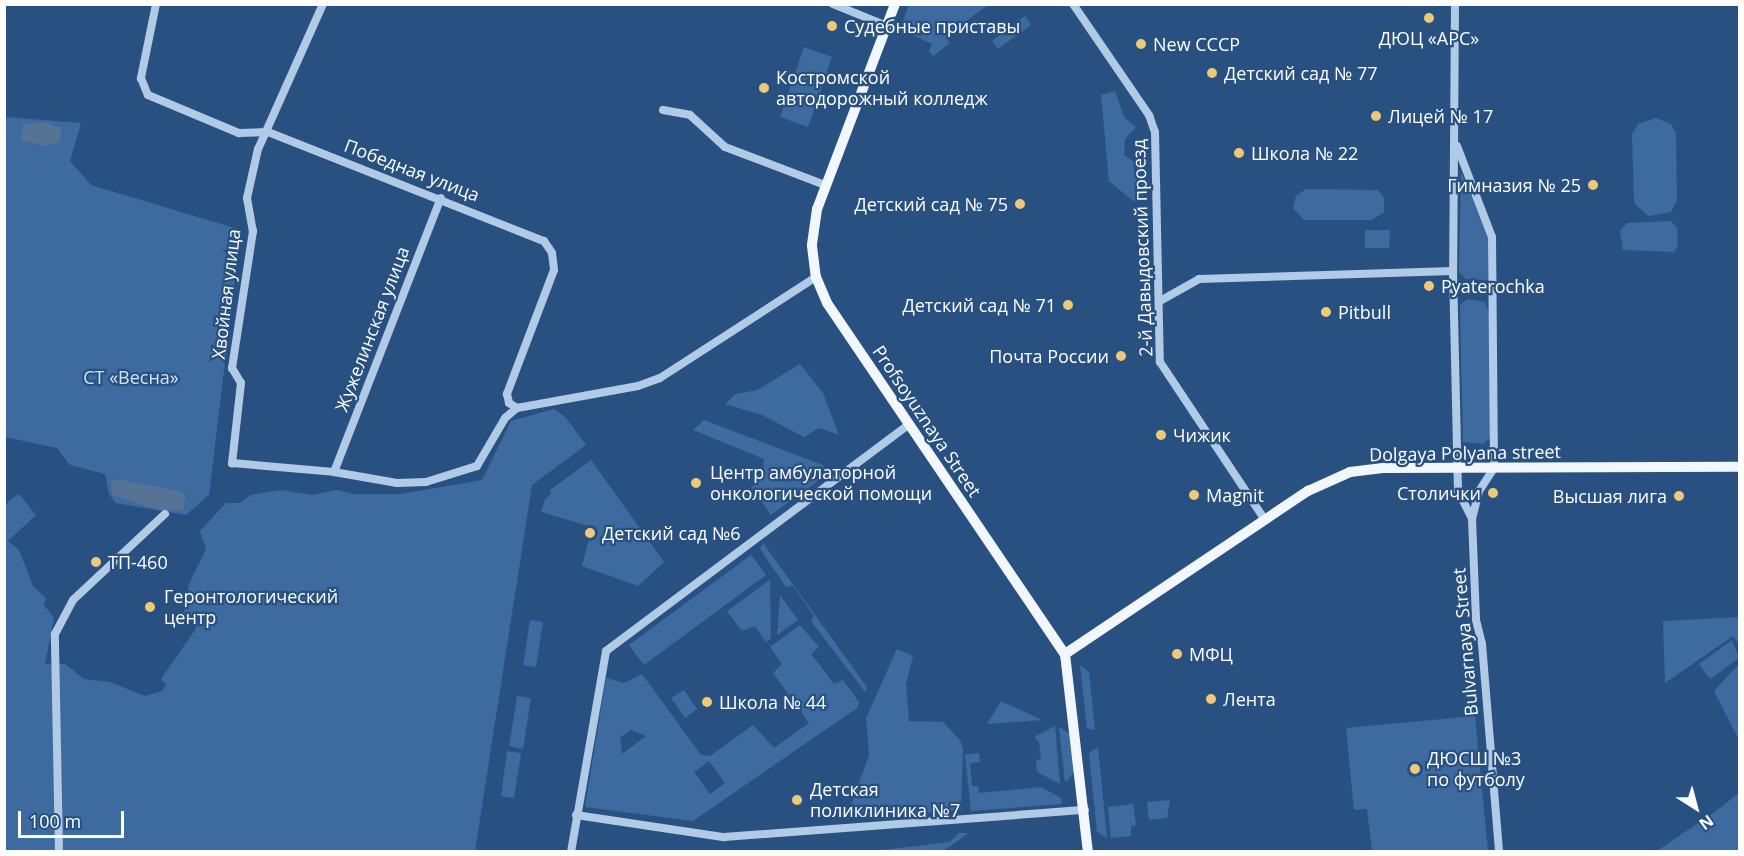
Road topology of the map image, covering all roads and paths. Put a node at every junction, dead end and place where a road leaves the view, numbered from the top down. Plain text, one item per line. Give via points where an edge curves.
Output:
1 (156, 4) edge
2 (323, 4) edge
3 (832, 4) edge
4 (895, 4) edge
5 (1073, 4) edge
6 (1455, 4) edge
7 (887, 26) junction
8 (663, 110) dead end
9 (268, 132) junction
10 (1457, 146) junction
11 (825, 185) junction
12 (441, 198) junction
13 (1453, 272) junction
14 (816, 277) junction
15 (1160, 301) junction
16 (517, 408) junction
17 (909, 424) junction
18 (1740, 467) edge
19 (1494, 468) junction
20 (1458, 469) junction
21 (334, 472) junction
22 (165, 514) dead end
23 (1472, 519) junction
24 (1265, 520) junction
25 (1065, 654) junction
26 (1085, 810) junction
27 (576, 815) junction
28 (59, 852) edge
29 (571, 852) edge
30 (1088, 852) edge
31 (1499, 852) edge

1 - 9 street via 141,78 148,95 239,132
2 - 9 street, Хвойная улица
3 - 7 street
4 - 7 main road, Profsoyuznaya Street
5 - 15 street, 2-й Давыдовский проезд via 1153,124
6 - 10 street, Bulvarnaya Street
7 - 11 main road, Profsoyuznaya Street
8 - 11 street via 690,115 725,147
9 - 12 street, Победная улица
9 - 21 street, Хвойная улица via 258,148 247,198 253,231 232,368 240,383 232,463
10 - 13 street, Bulvarnaya Street
10 - 19 street, Bulvarnaya Street via 1492,237
11 - 14 main road, Profsoyuznaya Street via 814,227
12 - 16 street, Победная улица via 544,241 552,253 554,270 507,394 509,403
12 - 21 street, Жужелинская улица
13 - 15 street via 1199,279
13 - 20 street, Bulvarnaya Street
14 - 16 street via 660,378 638,386
14 - 17 main road, Profsoyuznaya Street via 827,303
15 - 24 street, 2-й Давыдовский проезд via 1160,362
16 - 21 street via 508,413 487,452 471,469 413,483
17 - 25 main road, Profsoyuznaya Street
17 - 27 street via 606,651
18 - 19 main road, Dolgaya Polyana street
19 - 20 main road, Dolgaya Polyana street
19 - 23 street via 1479,491
20 - 23 street, Bulvarnaya Street via 1458,491
20 - 24 main road, Dolgaya Polyana street via 1350,472 1308,491
22 - 28 street via 73,600 55,634
23 - 31 street, Bulvarnaya Street via 1476,620 1482,644
24 - 25 main road, Dolgaya Polyana street
25 - 26 main road, Profsoyuznaya Street
26 - 27 street via 724,837
26 - 30 main road, Profsoyuznaya Street
27 - 29 street

